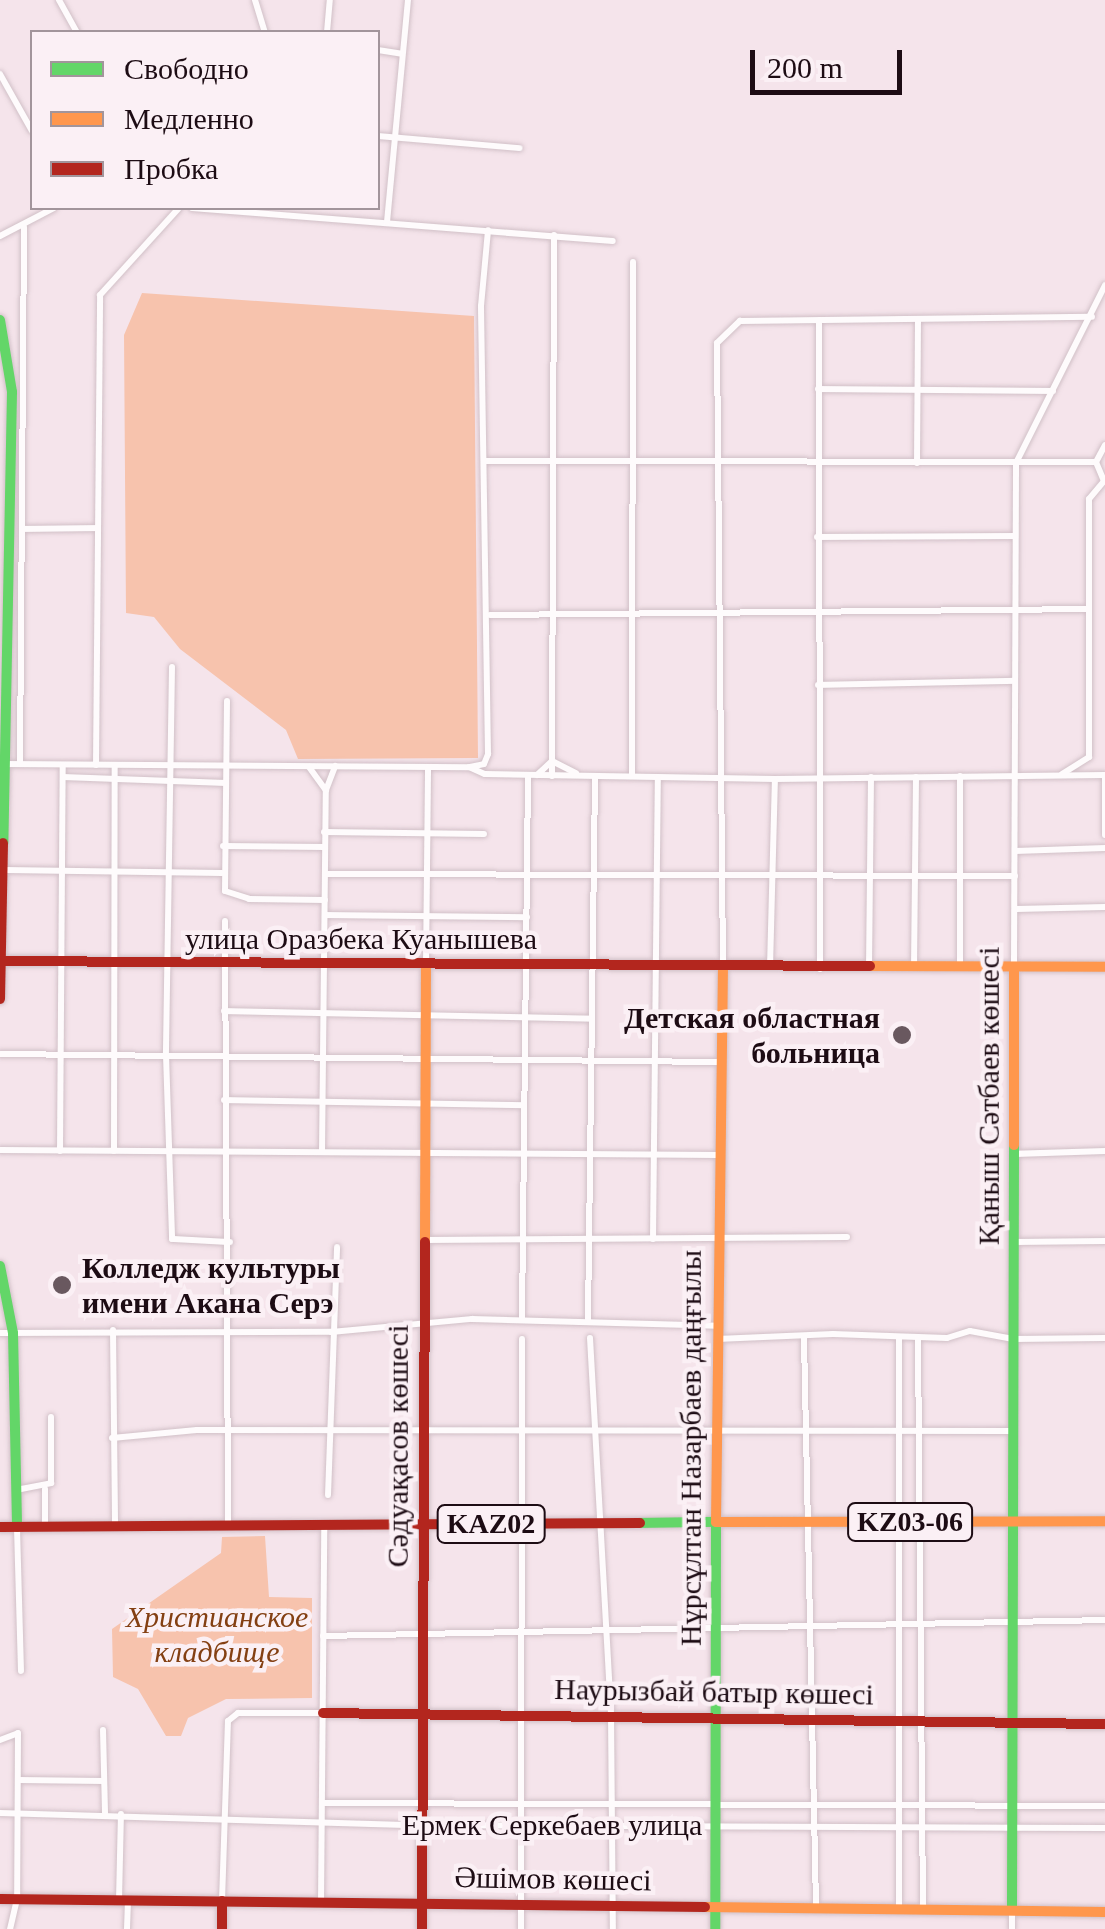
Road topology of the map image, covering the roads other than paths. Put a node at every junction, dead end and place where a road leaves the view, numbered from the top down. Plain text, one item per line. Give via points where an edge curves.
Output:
1 (59, 0) edge
2 (255, 0) edge
3 (330, 0) edge
4 (408, 0) edge
5 (76, 30) edge
6 (263, 30) edge
7 (327, 30) edge
8 (380, 50) edge
9 (402, 54) junction
10 (0, 74) edge
11 (30, 127) edge
12 (380, 136) edge
13 (396, 138) junction
14 (519, 148) dead end
15 (51, 210) edge
16 (176, 210) edge
17 (220, 210) edge
18 (387, 222) junction
19 (24, 227) junction
20 (488, 230) junction
21 (554, 235) junction
22 (0, 236) edge
23 (613, 241) dead end
24 (633, 262) dead end
25 (1105, 286) edge
26 (1092, 318) junction
27 (918, 319) junction
28 (0, 320) edge
29 (819, 320) junction
30 (818, 389) junction
31 (918, 390) junction
32 (1053, 391) junction
33 (1105, 446) edge
34 (486, 461) junction
35 (1096, 462) junction
36 (630, 463) junction
37 (719, 463) junction
38 (817, 463) junction
39 (917, 463) junction
40 (1016, 463) junction
41 (553, 464) junction
42 (98, 528) junction
43 (22, 529) junction
44 (1014, 536) junction
45 (818, 537) junction
46 (8, 542) junction
47 (22, 542) junction
48 (1089, 609) junction
49 (632, 610) junction
50 (818, 610) junction
51 (1015, 610) junction
52 (723, 611) junction
53 (490, 615) junction
54 (554, 615) junction
55 (172, 667) dead end
56 (1015, 681) junction
57 (818, 684) junction
58 (227, 701) dead end
59 (552, 761) junction
60 (5, 764) junction
61 (20, 764) junction
62 (63, 764) junction
63 (96, 765) junction
64 (115, 765) junction
65 (170, 766) junction
66 (335, 766) junction
67 (309, 767) junction
68 (428, 767) junction
69 (469, 767) junction
70 (227, 768) junction
71 (532, 775) junction
72 (1014, 775) junction
73 (552, 776) junction
74 (585, 776) junction
75 (595, 776) junction
76 (632, 776) junction
77 (916, 776) junction
78 (960, 776) junction
79 (1060, 776) junction
80 (1105, 776) edge
81 (63, 777) junction
82 (658, 777) junction
83 (871, 777) junction
84 (722, 778) junction
85 (819, 778) junction
86 (114, 779) junction
87 (775, 779) junction
88 (169, 780) junction
89 (226, 783) junction
90 (326, 790) junction
91 (324, 832) junction
92 (426, 833) junction
93 (484, 834) dead end
94 (1105, 835) edge
95 (223, 846) junction
96 (325, 847) junction
97 (1105, 848) edge
98 (1015, 851) junction
99 (6, 870) junction
100 (62, 871) junction
101 (114, 872) junction
102 (168, 872) junction
103 (222, 873) junction
104 (325, 874) junction
105 (426, 875) junction
106 (527, 875) junction
107 (594, 875) junction
108 (722, 876) junction
109 (773, 876) junction
110 (820, 876) junction
111 (870, 876) junction
112 (914, 876) junction
113 (960, 876) junction
114 (1016, 876) junction
115 (658, 877) junction
116 (326, 900) junction
117 (1105, 907) edge
118 (1016, 908) junction
119 (326, 915) junction
120 (426, 916) junction
121 (527, 917) junction
122 (225, 921) dead end
123 (1, 961) edge
124 (63, 962) junction
125 (116, 963) junction
126 (169, 963) junction
127 (224, 964) junction
128 (327, 964) junction
129 (426, 964) junction
130 (526, 964) junction
131 (593, 965) junction
132 (659, 966) junction
133 (1105, 967) edge
134 (723, 968) junction
135 (914, 968) junction
136 (960, 968) junction
137 (770, 969) junction
138 (869, 969) junction
139 (1014, 969) junction
140 (820, 970) junction
141 (0, 999) edge
142 (224, 1011) junction
143 (325, 1013) junction
144 (426, 1014) junction
145 (525, 1017) junction
146 (592, 1019) junction
147 (0, 1054) edge
148 (61, 1054) junction
149 (113, 1054) junction
150 (166, 1055) junction
151 (224, 1055) junction
152 (324, 1058) junction
153 (425, 1060) junction
154 (592, 1060) junction
155 (524, 1061) junction
156 (656, 1062) junction
157 (721, 1062) junction
158 (224, 1100) junction
159 (324, 1100) junction
160 (425, 1102) junction
161 (524, 1105) junction
162 (0, 1150) edge
163 (60, 1150) junction
164 (114, 1151) junction
165 (169, 1151) junction
166 (224, 1151) junction
167 (1105, 1151) edge
168 (322, 1152) junction
169 (425, 1152) junction
170 (522, 1152) junction
171 (590, 1152) junction
172 (654, 1153) junction
173 (1012, 1154) junction
174 (719, 1155) junction
175 (586, 1237) junction
176 (847, 1237) dead end
177 (522, 1239) junction
178 (653, 1239) junction
179 (717, 1239) junction
180 (424, 1240) junction
181 (1105, 1241) edge
182 (230, 1242) junction
183 (1014, 1242) junction
184 (338, 1248) dead end
185 (0, 1266) edge
186 (522, 1320) junction
187 (588, 1320) junction
188 (424, 1326) junction
189 (716, 1326) junction
190 (113, 1330) junction
191 (229, 1330) junction
192 (331, 1332) junction
193 (6, 1333) edge
194 (590, 1338) dead end
195 (804, 1338) junction
196 (899, 1338) junction
197 (1105, 1338) edge
198 (522, 1339) dead end
199 (717, 1339) junction
200 (918, 1339) junction
201 (1013, 1339) junction
202 (51, 1417) dead end
203 (1013, 1431) junction
204 (424, 1432) junction
205 (716, 1432) junction
206 (808, 1432) junction
207 (901, 1432) junction
208 (918, 1432) junction
209 (522, 1433) junction
210 (595, 1433) junction
211 (330, 1434) junction
212 (229, 1435) junction
213 (112, 1438) junction
214 (45, 1488) junction
215 (16, 1490) junction
216 (328, 1496) dead end
217 (1105, 1521) edge
218 (716, 1522) junction
219 (810, 1522) junction
220 (901, 1522) junction
221 (919, 1522) junction
222 (1013, 1522) junction
223 (600, 1523) junction
224 (424, 1524) junction
225 (522, 1524) junction
226 (115, 1525) junction
227 (228, 1525) junction
228 (324, 1525) junction
229 (45, 1526) junction
230 (267, 1526) junction
231 (0, 1527) edge
232 (16, 1527) junction
233 (1105, 1620) edge
234 (922, 1622) junction
235 (1012, 1622) junction
236 (812, 1623) junction
237 (902, 1623) junction
238 (716, 1624) junction
239 (607, 1628) junction
240 (521, 1631) junction
241 (422, 1634) junction
242 (323, 1636) junction
243 (20, 1672) dead end
244 (322, 1713) junction
245 (422, 1714) junction
246 (521, 1714) junction
247 (611, 1714) junction
248 (715, 1714) junction
249 (812, 1717) junction
250 (902, 1720) junction
251 (922, 1720) junction
252 (1012, 1723) junction
253 (1105, 1724) edge
254 (102, 1730) dead end
255 (0, 1740) edge
256 (18, 1780) junction
257 (104, 1781) junction
258 (421, 1802) junction
259 (520, 1802) junction
260 (322, 1803) junction
261 (612, 1804) junction
262 (716, 1804) junction
263 (1012, 1805) junction
264 (814, 1806) junction
265 (901, 1806) junction
266 (921, 1806) junction
267 (1105, 1806) edge
268 (17, 1812) junction
269 (0, 1813) edge
270 (105, 1814) junction
271 (121, 1814) junction
272 (224, 1818) junction
273 (321, 1823) junction
274 (519, 1823) junction
275 (421, 1824) junction
276 (613, 1825) junction
277 (814, 1825) junction
278 (716, 1826) junction
279 (901, 1826) junction
280 (921, 1826) junction
281 (1012, 1828) junction
282 (1105, 1828) edge
283 (0, 1899) edge
284 (17, 1899) junction
285 (124, 1900) junction
286 (222, 1901) junction
287 (321, 1902) junction
288 (422, 1903) junction
289 (521, 1904) junction
290 (613, 1904) junction
291 (716, 1907) junction
292 (816, 1908) junction
293 (899, 1908) junction
294 (923, 1909) junction
295 (1012, 1909) junction
296 (1105, 1912) edge
297 (10, 1929) edge
298 (127, 1929) edge
299 (222, 1929) edge
300 (422, 1929) edge
301 (521, 1929) edge
302 (613, 1929) edge
303 (716, 1929) edge
304 (1012, 1929) edge

1 - 5 street
2 - 6 street
3 - 7 street
4 - 9 street
8 - 9 street
9 - 13 street
10 - 11 street
12 - 13 street
13 - 14 street
13 - 18 street
15 - 19 street
16 - 42 street via 100,295
17 - 18 street
18 - 20 street
19 - 22 street
19 - 43 street
20 - 21 street
20 - 34 street via 481,306
21 - 23 street
21 - 41 street
24 - 36 street
25 - 26 street, Қаныш Сәтбаев көшесі
26 - 27 street
26 - 32 street, Қаныш Сәтбаев көшесі
27 - 29 street
27 - 31 street
28 - 46 main road via 12,392
29 - 30 street
29 - 37 street via 740,322 717,343
30 - 31 street
30 - 38 street
31 - 32 street
31 - 39 street
32 - 40 street, Қаныш Сәтбаев көшесі
33 - 35 street
34 - 41 street
34 - 53 street
35 - 40 street
35 - 48 street via 1104,480 1089,498
36 - 37 street
36 - 41 street
36 - 49 street
37 - 38 street
37 - 52 street
38 - 39 street
38 - 45 street
39 - 40 street
40 - 44 street, Қаныш Сәтбаев көшесі
41 - 54 street
42 - 43 street
42 - 63 street
43 - 47 street
44 - 45 street
44 - 51 street, Қаныш Сәтбаев көшесі
45 - 50 street
46 - 47 street
46 - 60 main road
47 - 61 street
48 - 51 street
48 - 79 street via 1089,757
49 - 52 street
49 - 54 street
49 - 76 street
50 - 51 street
50 - 52 street
50 - 57 street
51 - 56 street, Қаныш Сәтбаев көшесі
52 - 84 street
53 - 54 street
53 - 69 street via 488,754 484,764
54 - 59 street
55 - 65 street
56 - 57 street
56 - 72 street, Қаныш Сәтбаев көшесі
57 - 85 street
58 - 70 street
59 - 71 street
59 - 73 street
59 - 74 street
60 - 61 street
60 - 99 main road
61 - 62 street
62 - 63 street
62 - 81 street
63 - 64 street
64 - 65 street
64 - 86 street
65 - 70 street
65 - 88 street
66 - 67 street
66 - 68 street
66 - 90 street
67 - 70 street
67 - 90 street
68 - 69 street
68 - 92 street
69 - 71 street
70 - 89 street
71 - 73 street
71 - 106 street
72 - 78 street
72 - 79 street
72 - 98 street, Қаныш Сәтбаев көшесі
73 - 74 street
74 - 75 street
75 - 76 street
75 - 107 street
76 - 82 street
77 - 78 street
77 - 83 street
77 - 112 street
78 - 113 street
79 - 80 street
80 - 94 street
81 - 86 street
81 - 100 street
82 - 84 street
82 - 115 street
83 - 85 street
83 - 111 street
84 - 87 street
84 - 108 street
85 - 87 street
85 - 110 street
86 - 88 street
86 - 101 street
87 - 109 street
88 - 89 street
88 - 102 street
89 - 95 street
90 - 91 street
91 - 92 street
91 - 96 street
92 - 93 street
92 - 105 street
95 - 96 street
95 - 103 street
96 - 104 street
97 - 98 street
98 - 114 street, Қаныш Сәтбаев көшесі
99 - 100 street
99 - 123 main road
100 - 101 street
100 - 124 street
101 - 102 street
101 - 125 street
102 - 103 street
102 - 126 street
103 - 116 street via 225,890 249,899
104 - 105 street
104 - 116 street
105 - 106 street
105 - 120 street
106 - 107 street
106 - 121 street
107 - 115 street
107 - 131 street
108 - 109 street
108 - 115 street
108 - 134 street
109 - 110 street
109 - 137 street
110 - 111 street
110 - 140 street
111 - 112 street
111 - 138 street
112 - 113 street
112 - 135 street
113 - 114 street
113 - 136 street
114 - 118 street, Қаныш Сәтбаев көшесі
115 - 132 street
116 - 119 street
117 - 118 street
118 - 139 street, Қаныш Сәтбаев көшесі
119 - 120 street
119 - 128 street
120 - 121 street
120 - 129 street
121 - 130 street
122 - 127 street
123 - 124 main road, улица Оразбека Куанышева
123 - 141 main road
124 - 125 main road, улица Оразбека Куанышева
124 - 148 street
125 - 126 main road, улица Оразбека Куанышева
125 - 149 street
126 - 127 main road, улица Оразбека Куанышева
126 - 150 street
127 - 128 main road, улица Оразбека Куанышева
127 - 142 street
128 - 129 main road, улица Оразбека Куанышева
128 - 143 street
129 - 130 main road, улица Оразбека Куанышева
129 - 144 main road, Сәдуақасов көшесі
130 - 131 main road, улица Оразбека Куанышева
130 - 145 street
131 - 132 main road, улица Оразбека Куанышева
131 - 146 street
132 - 134 main road, улица Оразбека Куанышева
132 - 156 street
133 - 139 main road, улица Оразбека Куанышева
134 - 137 main road, улица Оразбека Куанышева
134 - 157 main road, Нұрсұлтан Назарбаев даңғылы
135 - 136 main road, улица Оразбека Куанышева
135 - 138 main road, улица Оразбека Куанышева
136 - 139 main road, улица Оразбека Куанышева
137 - 140 main road, улица Оразбека Куанышева
138 - 140 main road, улица Оразбека Куанышева
139 - 173 main road, Қаныш Сәтбаев көшесі
142 - 143 street
142 - 151 street
143 - 144 street
143 - 152 street
144 - 145 street
144 - 153 main road, Сәдуақасов көшесі
145 - 146 street
145 - 155 street
146 - 154 street
147 - 148 street
148 - 149 street
148 - 163 street
149 - 150 street
149 - 164 street
150 - 151 street
150 - 165 street
151 - 152 street
151 - 158 street
152 - 153 street
152 - 159 street
153 - 155 street
153 - 160 main road, Сәдуақасов көшесі
154 - 155 street
154 - 156 street
154 - 171 street
155 - 161 street
156 - 157 street
156 - 172 street
157 - 174 main road, Нұрсұлтан Назарбаев даңғылы
158 - 159 street
158 - 166 street
159 - 160 street
159 - 168 street
160 - 161 street
160 - 169 main road, Сәдуақасов көшесі
161 - 170 street
162 - 163 street
163 - 164 street
164 - 165 street
165 - 166 street
165 - 182 street via 172,1239
166 - 168 street
166 - 182 street
167 - 173 street
168 - 169 street
169 - 170 street
169 - 180 main road, Сәдуақасов көшесі
170 - 171 street
170 - 177 street
171 - 172 street
171 - 175 street
172 - 174 street
172 - 178 street
173 - 183 main road, Қаныш Сәтбаев көшесі
174 - 179 main road, Нұрсұлтан Назарбаев даңғылы
175 - 177 street
175 - 178 street
175 - 187 street
176 - 179 street
177 - 180 street
177 - 186 street
178 - 179 street
179 - 189 main road, Нұрсұлтан Назарбаев даңғылы
180 - 188 main road, Сәдуақасов көшесі
181 - 183 street
182 - 191 street
183 - 201 main road, Қаныш Сәтбаев көшесі
184 - 192 street
185 - 193 main road
186 - 187 street
186 - 188 street
187 - 189 street
188 - 192 street
188 - 204 main road, Сәдуақасов көшесі
189 - 199 main road, Нұрсұлтан Назарбаев даңғылы
190 - 191 street
190 - 193 street
190 - 213 street
191 - 192 street
191 - 212 street
192 - 211 street
193 - 215 main road
194 - 210 street
195 - 196 street
195 - 199 street
195 - 206 street
196 - 200 street
196 - 207 street
197 - 201 street
198 - 209 street
199 - 205 main road, Нұрсұлтан Назарбаев даңғылы
200 - 201 street via 970,1331
200 - 208 street
201 - 203 main road, Қаныш Сәтбаев көшесі
202 - 214 street via 51,1483
203 - 208 street
203 - 222 main road, Қаныш Сәтбаев көшесі
204 - 209 street
204 - 211 street
204 - 224 main road, Сәдуақасов көшесі
205 - 206 street
205 - 210 street
205 - 218 main road, Нұрсұлтан Назарбаев даңғылы
206 - 207 street
206 - 219 street
207 - 208 street
207 - 220 street
208 - 221 street
209 - 210 street
209 - 225 street
210 - 223 street
211 - 212 street
211 - 216 street
212 - 213 street via 198,1430
212 - 227 street
213 - 226 street
214 - 215 street
214 - 229 street
215 - 232 main road
217 - 222 main road, KZ03-06
218 - 219 main road, KZ03-06
218 - 223 main road, KАZ02
218 - 238 main road, Нұрсұлтан Назарбаев даңғылы
219 - 220 main road, KZ03-06
219 - 236 street
220 - 221 main road, KZ03-06
220 - 237 street
221 - 222 main road, KZ03-06
221 - 234 street
222 - 235 main road, Қаныш Сәтбаев көшесі
223 - 225 main road, KАZ02
223 - 239 street
224 - 225 main road, KАZ02
224 - 228 main road, KАZ02
224 - 241 main road, Сәдуақасов көшесі
225 - 240 street
226 - 227 main road, KАZ02
226 - 229 main road, KАZ02
227 - 230 main road, KАZ02
228 - 230 main road, KАZ02
228 - 242 street
229 - 232 main road, KАZ02
230 - 232 main road, KАZ02
231 - 232 main road, KАZ02
232 - 243 street
233 - 235 street
234 - 235 street
234 - 237 street
234 - 251 street
235 - 252 main road, Қаныш Сәтбаев көшесі
236 - 237 street
236 - 238 street
236 - 249 street
237 - 250 street
238 - 239 street
238 - 248 main road, Нұрсұлтан Назарбаев даңғылы
239 - 240 street
239 - 247 street
240 - 241 street
240 - 246 street
241 - 242 street
241 - 245 main road, Сәдуақасов көшесі
242 - 244 street
244 - 245 main road, Наурызбай батыр көшесі
244 - 260 street
244 - 272 street via 232,1716
245 - 246 main road, Наурызбай батыр көшесі
245 - 258 main road, Сәдуақасов көшесі
246 - 247 main road, Наурызбай батыр көшесі
246 - 259 street
247 - 248 main road, Наурызбай батыр көшесі
247 - 261 street
248 - 249 main road, Наурызбай батыр көшесі
248 - 262 main road, Нұрсұлтан Назарбаев даңғылы
249 - 250 main road, Наурызбай батыр көшесі
249 - 264 street
250 - 251 main road, Наурызбай батыр көшесі
250 - 265 street
251 - 252 main road, Наурызбай батыр көшесі
251 - 266 street
252 - 253 main road, Наурызбай батыр көшесі
252 - 263 main road, Қаныш Сәтбаев көшесі
254 - 257 street
255 - 256 street via 18,1732
256 - 257 street
256 - 268 street
257 - 270 street
258 - 259 street, Ермек Серкебаев улица
258 - 260 street, Ермек Серкебаев улица
258 - 275 main road, Сәдуақасов көшесі
259 - 261 street, Ермек Серкебаев улица
259 - 274 street
260 - 273 street
261 - 262 street, Ермек Серкебаев улица
261 - 276 street
262 - 264 street, Ермек Серкебаев улица
262 - 278 main road, Нұрсұлтан Назарбаев даңғылы
263 - 266 street, Ермек Серкебаев улица
263 - 267 street, Ермек Серкебаев улица
263 - 281 main road, Қаныш Сәтбаев көшесі
264 - 265 street, Ермек Серкебаев улица
264 - 277 street
265 - 266 street, Ермек Серкебаев улица
265 - 279 street
266 - 280 street
268 - 269 street, Ермек Серкебаев улица
268 - 270 street, Ермек Серкебаев улица
268 - 284 street
270 - 271 street, Ермек Серкебаев улица
271 - 272 street, Ермек Серкебаев улица
271 - 285 street
272 - 273 street, Ермек Серкебаев улица
272 - 286 street
273 - 275 street, Ермек Серкебаев улица
273 - 287 street
274 - 275 street, Ермек Серкебаев улица
274 - 276 street, Ермек Серкебаев улица
274 - 289 street
275 - 288 main road, Сәдуақасов көшесі
276 - 278 street, Ермек Серкебаев улица
276 - 290 street
277 - 278 street, Ермек Серкебаев улица
277 - 279 street, Ермек Серкебаев улица
277 - 292 street
278 - 291 main road, Нұрсұлтан Назарбаев даңғылы
279 - 280 street, Ермек Серкебаев улица
279 - 293 street
280 - 281 street, Ермек Серкебаев улица
280 - 294 street
281 - 282 street, Ермек Серкебаев улица
281 - 295 main road, Қаныш Сәтбаев көшесі
283 - 284 main road, Әшімов көшесі
284 - 285 main road, Әшімов көшесі
284 - 297 street
285 - 286 main road, Әшімов көшесі
285 - 298 street
286 - 287 main road, Әшімов көшесі
286 - 299 main road
287 - 288 main road, Әшімов көшесі
288 - 289 main road, Әшімов көшесі
288 - 300 main road, Сәдуақасов көшесі
289 - 290 main road, Әшімов көшесі
289 - 301 street
290 - 291 main road, Әшімов көшесі
290 - 302 street
291 - 292 main road, Әшімов көшесі
291 - 303 main road, Нұрсұлтан Назарбаев даңғылы
292 - 293 main road, Әшімов көшесі
293 - 294 main road, Әшімов көшесі
294 - 295 main road, Әшімов көшесі
295 - 296 main road, Әшімов көшесі
295 - 304 street, Қаныш Сәтбаев көшесі

